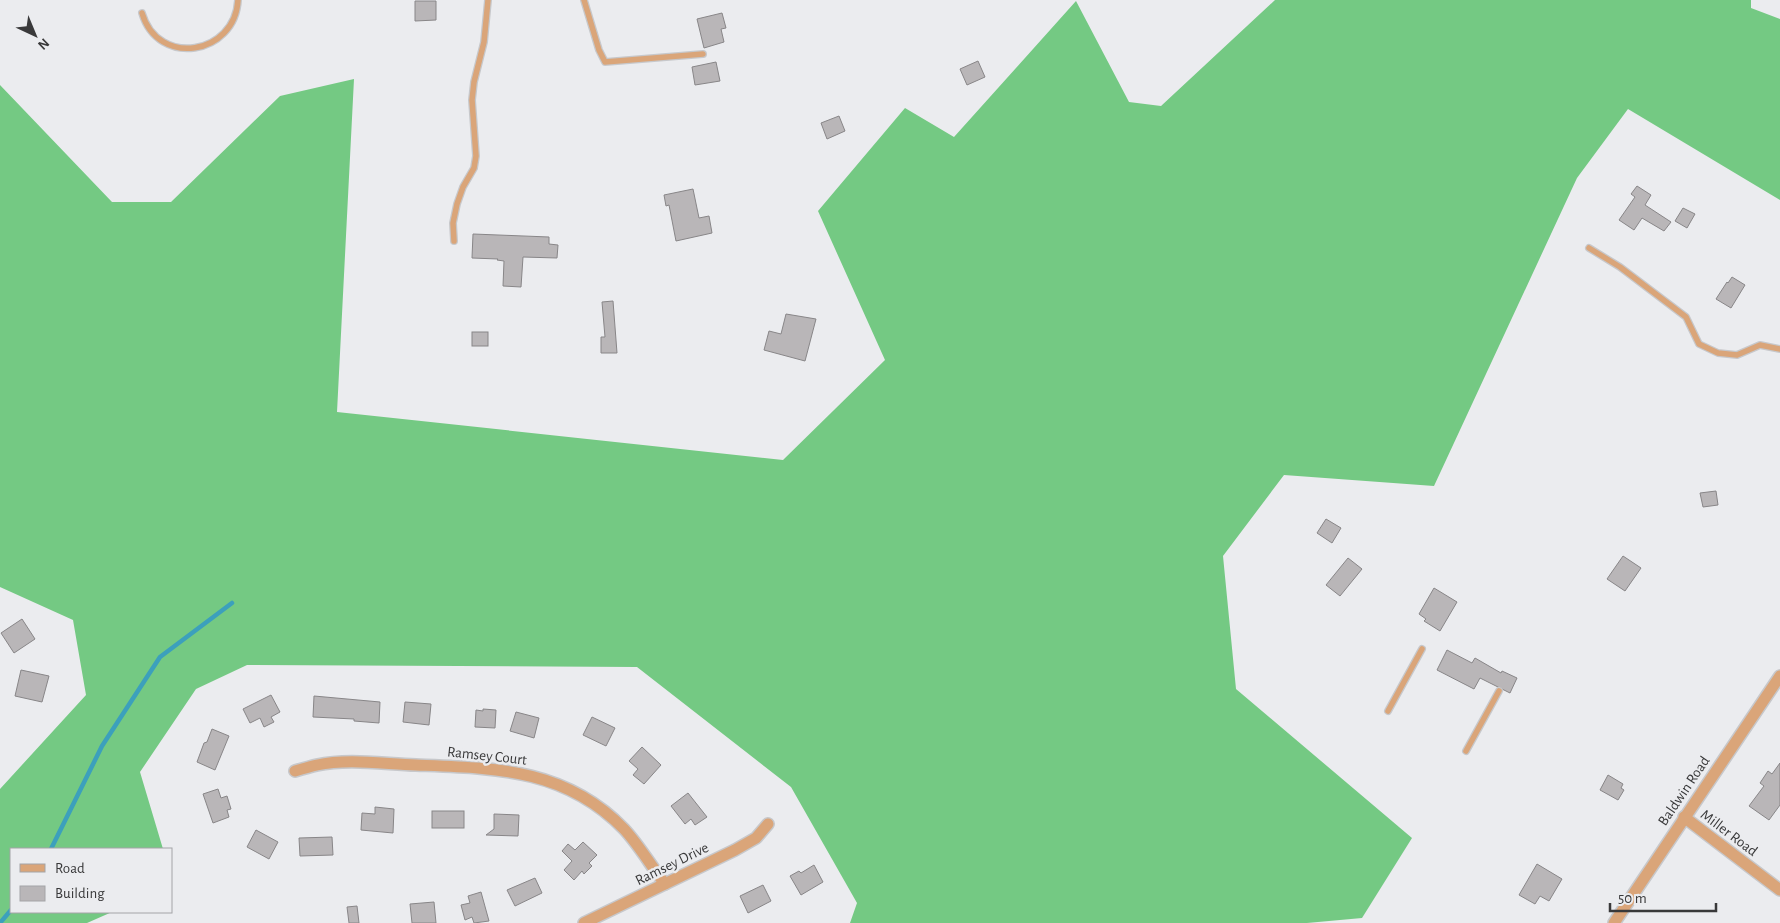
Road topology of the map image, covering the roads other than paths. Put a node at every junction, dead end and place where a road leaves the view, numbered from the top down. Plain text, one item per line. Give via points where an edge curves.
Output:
1 (238, 0) edge
2 (488, 0) edge
3 (584, 0) edge
4 (142, 13) dead end
5 (703, 54) dead end
6 (454, 241) dead end
7 (1589, 248) dead end
8 (1780, 350) edge
9 (1422, 649) dead end
10 (1780, 676) edge
11 (1499, 691) dead end
12 (1388, 710) dead end
13 (1466, 751) dead end
14 (295, 771) dead end
15 (1684, 817) junction
16 (768, 824) dead end
17 (664, 884) junction
18 (1780, 890) edge
19 (584, 923) edge
20 (1614, 923) edge

1 - 4 lane via 234,18 227,29 209,44 196,49 188,50 166,43 148,26
2 - 6 lane via 484,42 472,100 476,156 474,168 456,204
3 - 5 lane via 598,50 605,62
7 - 8 lane via 1686,317 1699,344 1718,353 1737,355 1760,345
9 - 12 lane
10 - 15 street, Baldwin Road
11 - 13 lane
14 - 17 street, Ramsey Court via 340,762 474,767 531,775 558,784 604,810 630,836
15 - 18 street, Miller Road
15 - 20 street, Baldwin Road
16 - 17 street, Ramsey Drive via 756,838
17 - 19 street, Ramsey Drive

